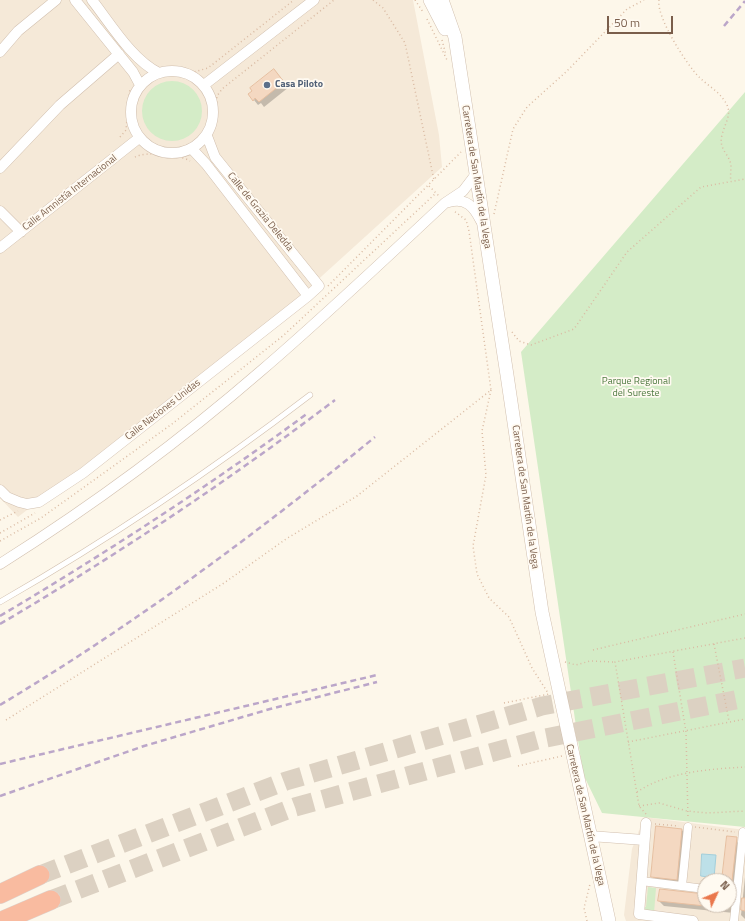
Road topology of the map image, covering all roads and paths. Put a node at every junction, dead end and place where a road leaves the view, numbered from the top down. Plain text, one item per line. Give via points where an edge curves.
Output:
1 (56, 0) edge
2 (75, 0) edge
3 (92, 0) edge
4 (294, 0) edge
5 (314, 0) edge
6 (334, 0) edge
7 (373, 0) edge
8 (415, 0) edge
9 (430, 0) edge
10 (442, 0) edge
11 (644, 0) edge
12 (660, 0) edge
13 (0, 52) edge
14 (119, 54) junction
15 (454, 66) junction
16 (161, 70) junction
17 (140, 84) junction
18 (129, 85) dead end
19 (204, 85) junction
20 (211, 136) junction
21 (120, 137) dead end
22 (139, 138) junction
23 (463, 147) dead end
24 (192, 149) junction
25 (135, 157) dead end
26 (191, 162) dead end
27 (0, 168) edge
28 (476, 174) junction
29 (745, 179) edge
30 (434, 180) junction
31 (731, 181) junction
32 (429, 186) dead end
33 (436, 193) dead end
34 (448, 205) junction
35 (0, 211) edge
36 (488, 222) junction
37 (21, 232) junction
38 (0, 248) edge
39 (319, 286) joint
40 (308, 296) junction
41 (511, 332) dead end
42 (491, 390) junction
43 (310, 395) dead end
44 (0, 490) edge
45 (27, 504) junction
46 (0, 520) edge
47 (0, 541) edge
48 (0, 564) edge
49 (0, 602) edge
50 (745, 614) edge
51 (745, 638) edge
52 (714, 644) junction
53 (593, 650) dead end
54 (673, 652) junction
55 (550, 653) junction
56 (615, 662) junction
57 (554, 693) junction
58 (504, 703) dead end
59 (745, 719) edge
60 (6, 720) dead end
61 (729, 722) junction
62 (686, 732) junction
63 (628, 742) junction
64 (571, 754) junction
65 (518, 766) dead end
66 (745, 767) edge
67 (686, 774) junction
68 (637, 792) junction
69 (639, 806) junction
70 (687, 811) junction
71 (745, 811) edge
72 (646, 823) joint
73 (688, 827) joint
74 (743, 832) dead end
75 (590, 836) junction
76 (644, 840) junction
77 (736, 873) edge
78 (40, 875) tunnel mouth
79 (590, 880) dead end
80 (642, 881) junction
81 (682, 886) junction
82 (697, 888) edge
83 (0, 894) edge
84 (51, 900) tunnel mouth
85 (5, 920) edge
86 (587, 921) edge
87 (609, 921) edge
88 (693, 921) edge

1 - 13 street via 18,31
2 - 14 street
3 - 16 street via 138,59 148,68
4 - 16 path via 208,68 194,72 182,68
5 - 19 street
6 - 20 path via 222,89 217,96
7 - 30 path via 383,8 405,43
8 - 15 path
9 - 15 street, Carretera de San Martín de la Vega via 443,25
10 - 15 street, Carretera de San Martín de la Vega via 454,37
11 - 36 path via 627,10 527,107 513,129
12 - 31 path via 659,12 688,64 725,100 729,119 722,134 721,146 731,165
14 - 17 street
14 - 27 street via 60,104
15 - 28 street, Carretera de San Martín de la Vega
16 - 17 street
16 - 19 street via 180,71 193,76
17 - 22 street via 133,97 130,111 132,125
18 - 21 path via 131,89 127,125
19 - 20 street via 211,97 214,110
20 - 24 street
20 - 39 street, Calle de Grazia Deledda via 215,157
22 - 24 street via 157,152 181,153
22 - 37 street, Calle Amnistía Internacional
23 - 30 path via 462,152
24 - 40 street, Calle de Grazia Deledda
25 - 26 path via 149,152 184,157
28 - 34 street
28 - 36 street, Carretera de San Martín de la Vega
29 - 31 path
30 - 32 path
31 - 41 path via 701,187 627,252 574,329 531,345 519,341
33 - 47 path via 284,335 172,424 41,518
34 - 36 street via 459,200 468,203
34 - 42 path via 466,220 469,231
34 - 48 street via 208,415 75,515
35 - 37 street
36 - 55 street, Carretera de San Martín de la Vega via 540,604
37 - 38 street, Calle Amnistía Internacional
39 - 40 street, Calle Naciones Unidas
40 - 45 street, Calle Naciones Unidas via 83,473 40,502
42 - 57 path via 482,431 486,475 473,546 477,574 489,598 508,617 532,668
42 - 60 path via 357,496
43 - 49 lane via 242,447 151,510
44 - 45 street via 12,500
45 - 46 path via 10,517
50 - 53 path
51 - 52 path
52 - 54 path
52 - 61 path
54 - 56 path
54 - 62 path
55 - 56 path via 568,664 576,665 590,661
55 - 57 street, Carretera de San Martín de la Vega
56 - 63 path
57 - 58 path
57 - 64 street, Carretera de San Martín de la Vega
59 - 61 path
61 - 62 path
62 - 63 path
62 - 67 path
63 - 68 path
64 - 65 path
64 - 75 street, Carretera de San Martín de la Vega
66 - 67 path
67 - 68 path via 649,784
67 - 70 path
68 - 69 path
69 - 70 path via 658,803
69 - 72 path via 646,815
70 - 71 path
70 - 73 path
72 - 76 street
73 - 81 street
74 - 77 street
75 - 76 street
75 - 87 street, Carretera de San Martín de la Vega
76 - 80 street
78 - 83 highway
79 - 86 path via 584,908
80 - 81 street
80 - 88 street via 640,914
81 - 82 street
84 - 85 highway

